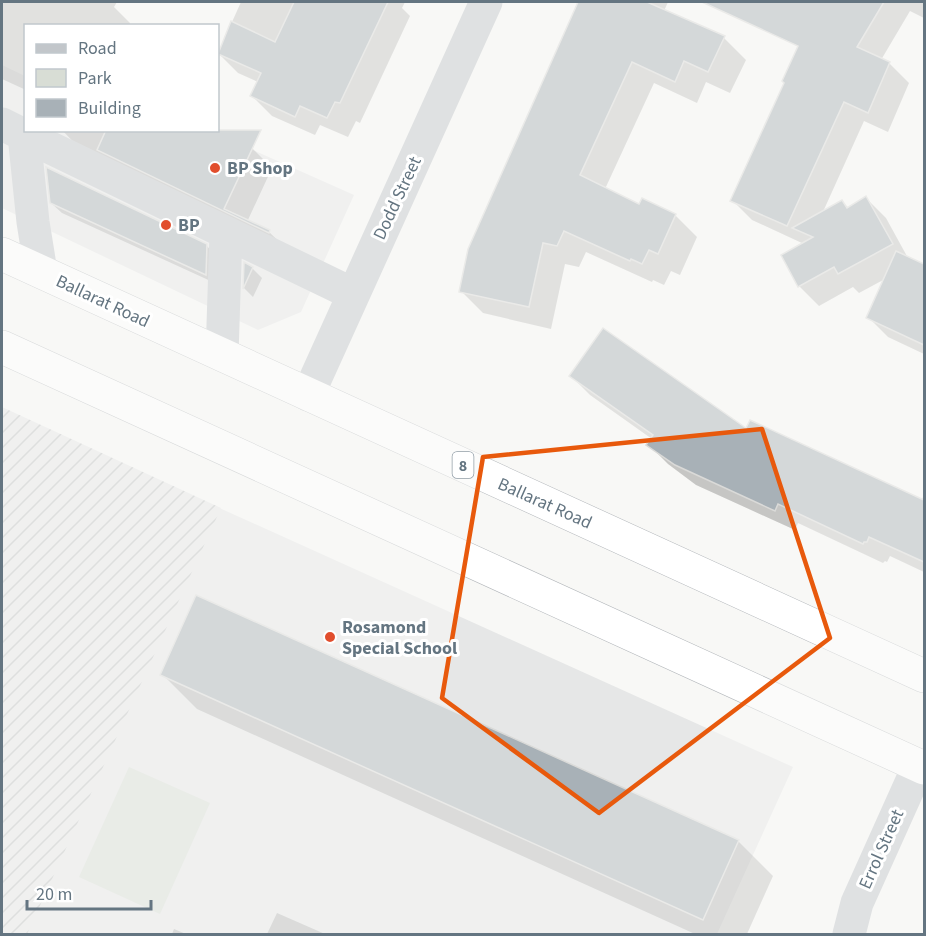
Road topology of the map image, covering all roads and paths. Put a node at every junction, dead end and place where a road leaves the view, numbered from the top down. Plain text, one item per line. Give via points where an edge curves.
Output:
1 (486, 2) edge
2 (13, 130) edge
3 (226, 233) junction
4 (2, 254) edge
5 (41, 272) junction
6 (353, 294) junction
7 (2, 347) edge
8 (222, 355) junction
9 (308, 395) junction
10 (924, 676) edge
11 (921, 766) edge
12 (849, 934) edge

1 - 6 street, Dodd Street
2 - 3 street
2 - 5 street
3 - 6 street
3 - 8 street
4 - 5 highway, Ballarat Road / 8
5 - 8 highway, Ballarat Road / 8
6 - 9 street, Dodd Street
7 - 11 highway
8 - 9 highway, Ballarat Road / 8
9 - 10 highway, Ballarat Road / 8
11 - 12 street, Errol Street via 857,903

